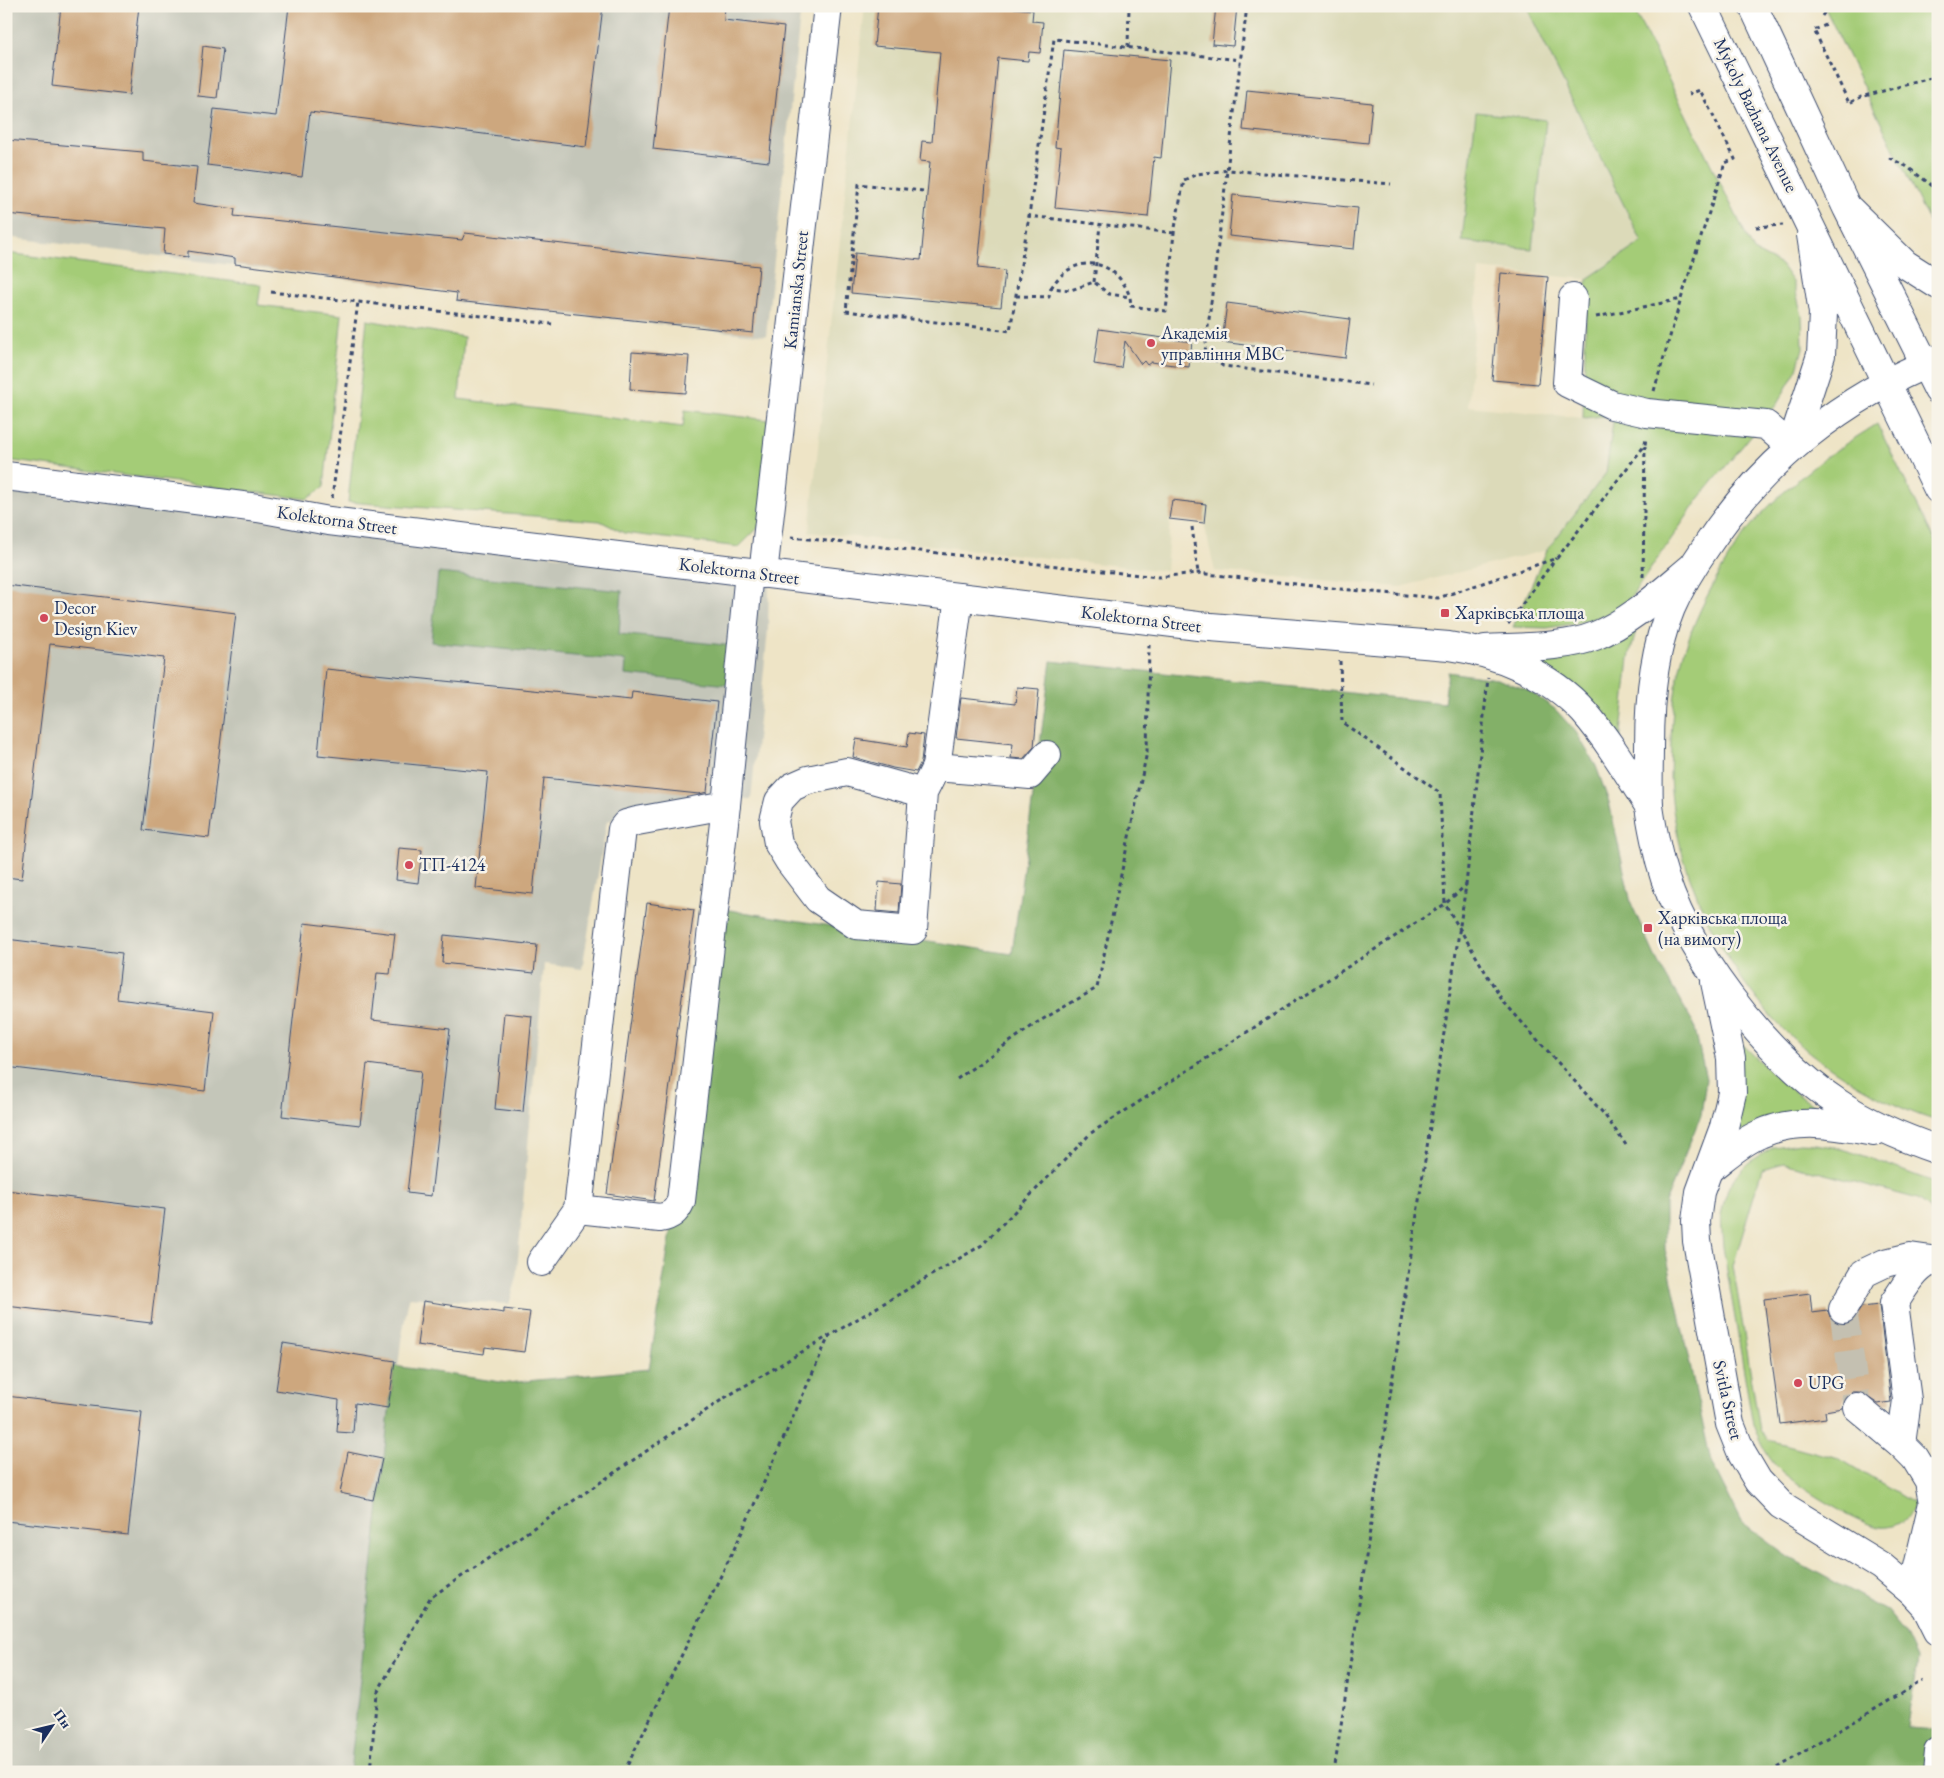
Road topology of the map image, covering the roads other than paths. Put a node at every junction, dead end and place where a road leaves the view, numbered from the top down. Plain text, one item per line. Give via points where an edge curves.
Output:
1 (828, 6) edge
2 (1703, 6) edge
3 (1753, 6) edge
4 (1847, 208) junction
5 (1809, 223) junction
6 (1938, 285) edge
7 (1572, 310) road end
8 (1931, 362) edge
9 (1886, 382) junction
10 (1938, 390) edge
11 (1791, 447) junction
12 (6, 476) edge
13 (1938, 489) edge
14 (1691, 568) junction
15 (756, 573) junction
16 (959, 597) junction
17 (1481, 660) junction
18 (1047, 756) dead end
19 (936, 767) junction
20 (923, 793) junction
21 (726, 805) junction
22 (1649, 806) junction
23 (1713, 973) junction
24 (1898, 1136) junction
25 (1938, 1150) edge
26 (1709, 1169) junction
27 (578, 1209) junction
28 (1936, 1261) edge
29 (541, 1262) dead end
30 (1843, 1309) tunnel mouth
31 (1857, 1407) tunnel mouth
32 (1901, 1444) junction
33 (1938, 1565) edge
34 (1925, 1610) edge
35 (1938, 1752) edge
36 (1936, 1772) edge

1 - 15 main road, Kamianska Street
2 - 5 main road, Mykoly Bazhana Avenue
3 - 4 main road
4 - 6 main road via 1904,264
4 - 8 main road
5 - 9 main road, Mykoly Bazhana Avenue
5 - 11 main road, Mykoly Bazhana Avenue via 1823,313 1821,354
7 - 11 main road via 1566,383 1612,405 1647,413 1766,424
8 - 9 main road
8 - 10 main road
9 - 11 main road via 1842,409
9 - 13 main road, Mykoly Bazhana Avenue
11 - 14 main road via 1725,518
12 - 15 main road, Kolektorna Street
14 - 17 main road, Kolektorna Street via 1651,602 1593,637
14 - 22 main road via 1671,608 1657,659 1649,723
15 - 16 main road, Kolektorna Street
15 - 21 main road, Kamianska Street
16 - 17 main road, Kolektorna Street via 1198,626 1449,646
16 - 19 main road
17 - 22 main road, Kolektorna Street via 1523,667 1555,687 1583,711
18 - 19 main road via 1030,775
19 - 20 main road
20 - 20 main road via 847,772 808,780 792,787 779,801 774,821 778,843 818,899 856,925 913,930
21 - 27 main road via 631,822 622,829
21 - 27 main road, Kamianska Street via 681,1201 676,1211 660,1218
22 - 23 main road via 1660,864 1684,924
23 - 24 main road via 1753,1026 1792,1068 1838,1104
23 - 26 main road, Svitla Street via 1731,1058 1732,1093
24 - 25 main road
24 - 26 main road via 1830,1124 1798,1123 1760,1134 1741,1144
26 - 34 main road, Svitla Street via 1700,1192 1697,1242 1730,1424 1742,1454 1758,1481 1780,1504 1881,1566
27 - 29 main road
28 - 30 main road via 1910,1257 1864,1273
28 - 32 main road via 1913,1275 1894,1303 1907,1400
31 - 32 main road
32 - 34 main road via 1915,1458 1929,1481 1933,1503
33 - 34 main road
35 - 36 main road

